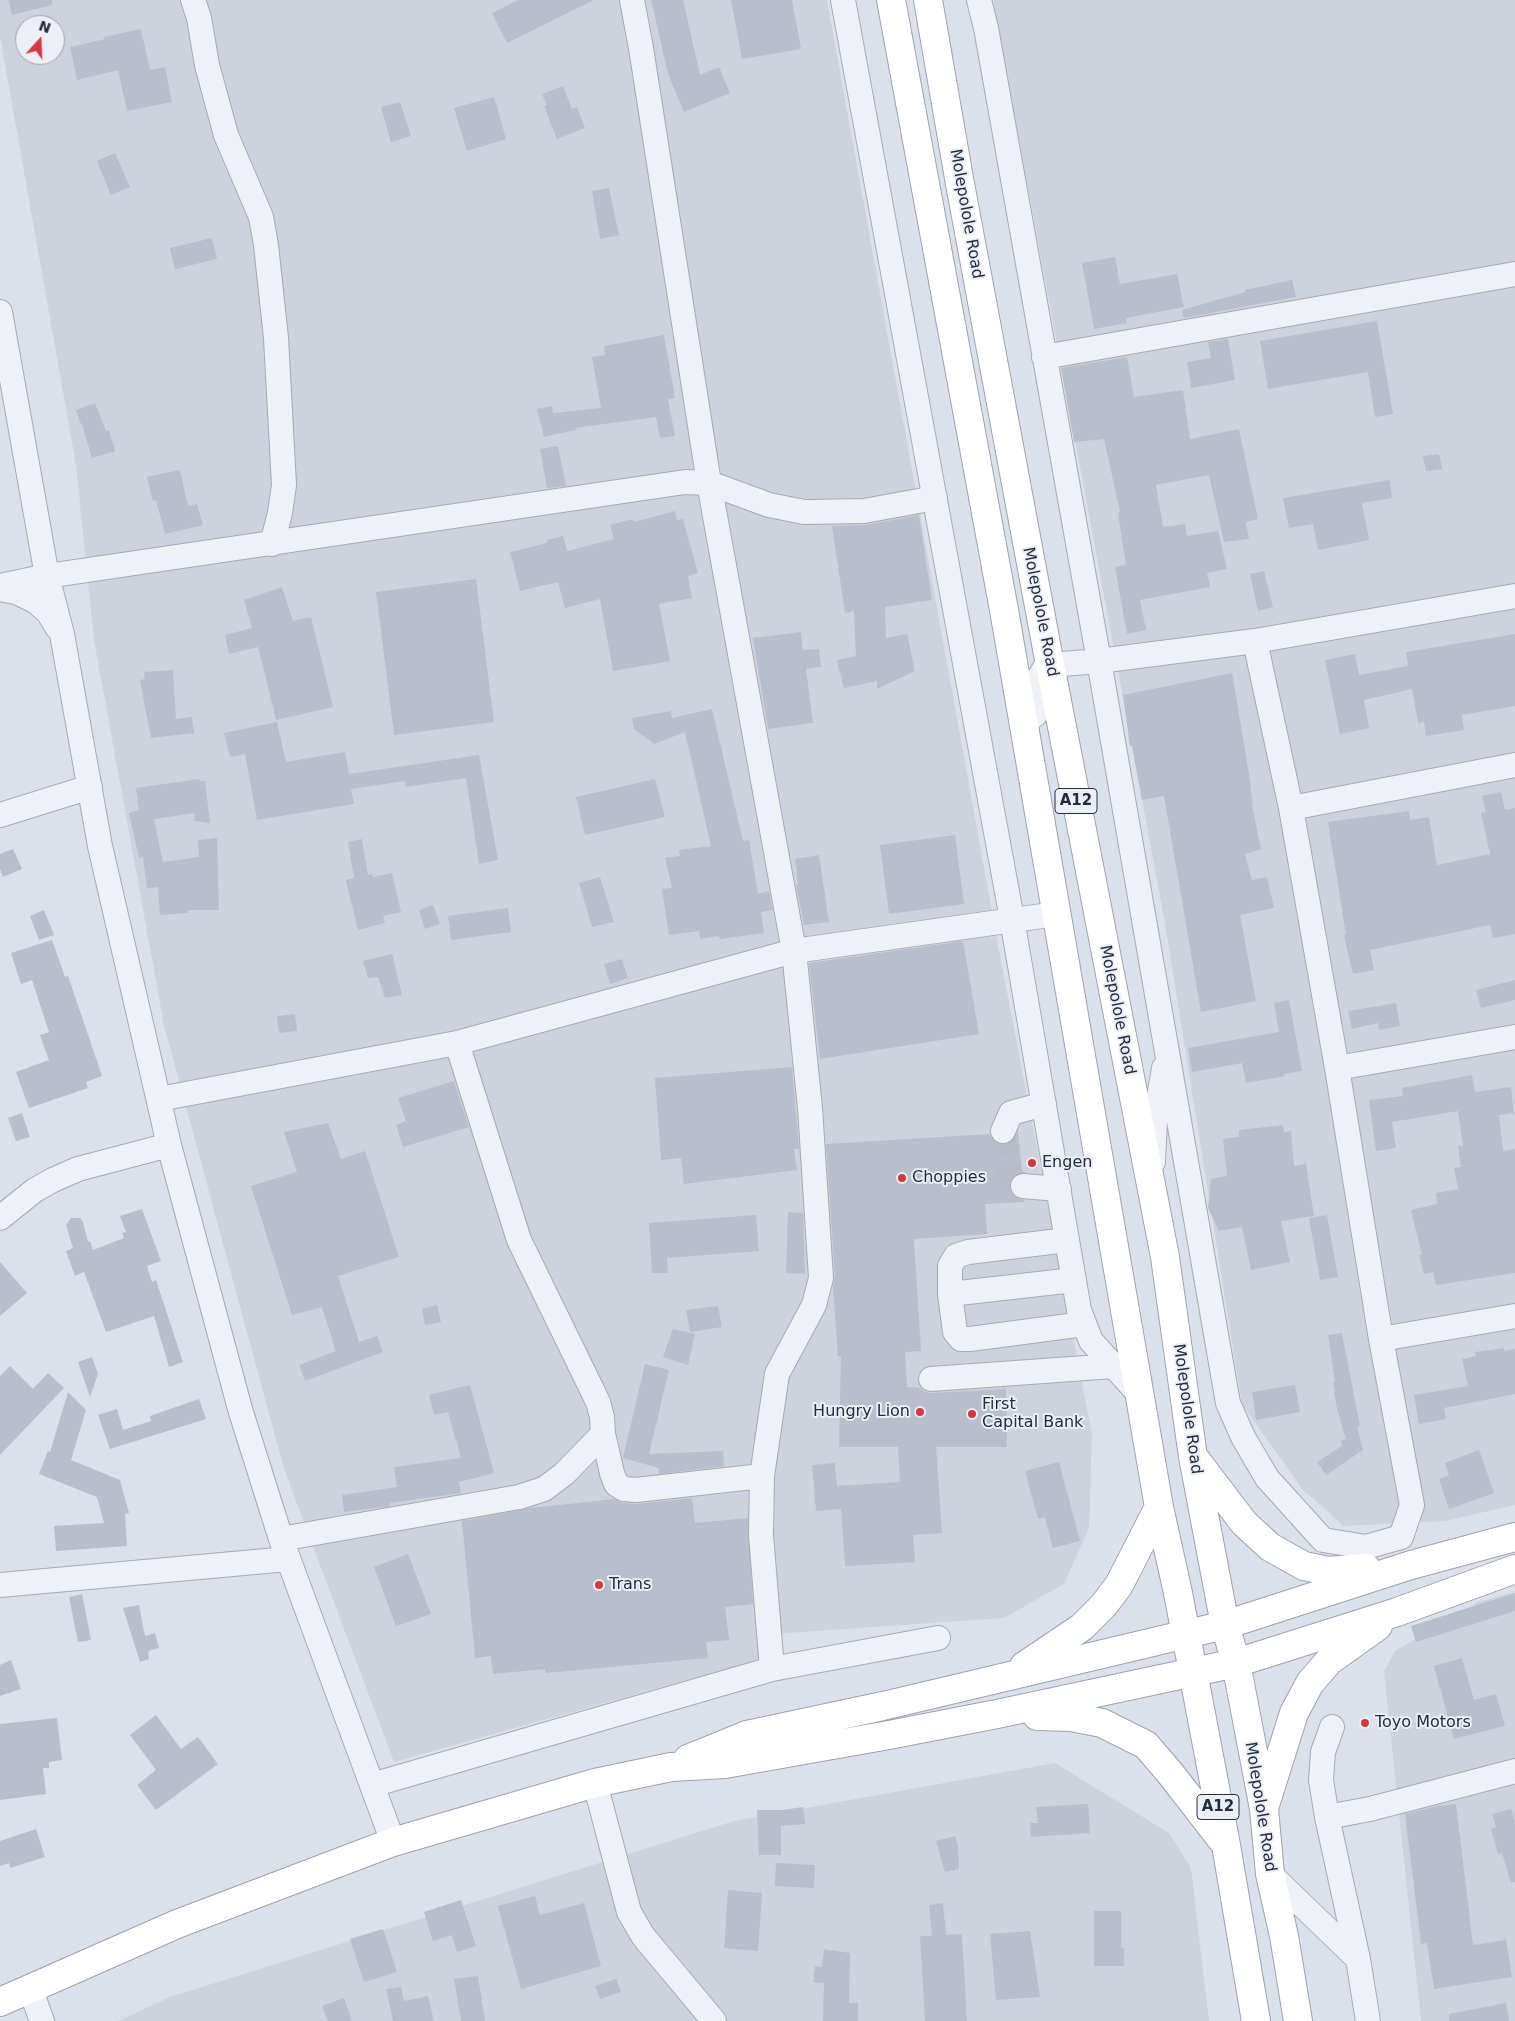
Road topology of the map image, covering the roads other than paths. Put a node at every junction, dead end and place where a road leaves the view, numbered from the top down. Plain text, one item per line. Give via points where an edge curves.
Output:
1 (193, 0) edge
2 (632, 0) edge
3 (843, 0) edge
4 (891, 0) edge
5 (928, 0) edge
6 (979, 0) edge
7 (1515, 274) edge
8 (0, 312) edge
9 (1044, 356) junction
10 (709, 483) junction
11 (935, 498) junction
12 (272, 544) junction
13 (47, 576) junction
14 (0, 588) edge
15 (1515, 596) edge
16 (62, 634) junction
17 (1255, 641) junction
18 (1099, 661) junction
19 (1050, 665) junction
20 (1023, 723) junction
21 (1515, 765) edge
22 (90, 787) junction
23 (1291, 808) junction
24 (0, 815) edge
25 (1056, 914) junction
26 (1012, 919) junction
27 (794, 951) junction
28 (1515, 1037) edge
29 (457, 1043) junction
30 (1167, 1052) junction
31 (1337, 1068) junction
32 (159, 1099) junction
33 (1044, 1104) junction
34 (1003, 1131) tunnel mouth
35 (169, 1145) junction
36 (1023, 1186) dead end
37 (1151, 1187) junction
38 (1059, 1189) junction
39 (0, 1218) edge
40 (1067, 1240) junction
41 (1074, 1280) junction
42 (950, 1294) junction
43 (1515, 1316) edge
44 (1084, 1324) junction
45 (1381, 1339) junction
46 (1114, 1366) junction
47 (931, 1379) dead end
48 (1139, 1394) junction
49 (602, 1434) junction
50 (1193, 1457) junction
51 (762, 1476) junction
52 (1159, 1508) junction
53 (1515, 1537) edge
54 (284, 1549) junction
55 (1412, 1565) junction
56 (1515, 1569) edge
57 (0, 1585) edge
58 (1397, 1612) junction
59 (1225, 1625) junction
60 (1185, 1634) junction
61 (938, 1638) dead end
62 (1236, 1663) junction
63 (772, 1669) junction
64 (1192, 1672) junction
65 (1008, 1676) junction
66 (997, 1714) junction
67 (1332, 1727) dead end
68 (671, 1767) junction
69 (1515, 1771) edge
70 (595, 1783) junction
71 (372, 1785) junction
72 (1264, 1809) junction
73 (1326, 1817) junction
74 (394, 1842) junction
75 (1226, 1845) junction
76 (1270, 1874) junction
77 (1358, 1959) junction
78 (30, 1988) junction
79 (0, 2002) edge
80 (42, 2021) edge
81 (714, 2021) edge
82 (1256, 2021) edge
83 (1298, 2021) edge
84 (1368, 2021) edge

1 - 12 street via 226,135 261,217 266,245 276,338 284,485
2 - 10 street
3 - 11 street
4 - 20 main road, A12
5 - 19 main road, Molepolole Road / A12
6 - 9 street
7 - 9 street
8 - 13 street
9 - 18 street
10 - 11 street via 769,505 804,512 864,511
10 - 12 street via 655,486
10 - 27 street
11 - 26 street
12 - 13 street
13 - 14 street
13 - 16 street
14 - 16 street via 36,601 48,612
15 - 17 street
16 - 22 street
17 - 18 street
17 - 23 street
18 - 19 street
18 - 30 street
19 - 20 street via 1038,680 1035,715
19 - 37 main road, Molepolole Road / A12
20 - 25 main road, A12
21 - 23 street
22 - 24 street
22 - 32 street via 102,856
23 - 31 street
25 - 26 street
25 - 48 main road, A12
26 - 27 street
26 - 33 street
27 - 29 street
27 - 51 street via 810,1108 820,1278 814,1305 777,1374
28 - 31 street
29 - 32 street
29 - 49 street via 519,1240 598,1402
30 - 37 street via 1155,1119
30 - 45 street via 1228,1403 1243,1437 1268,1478 1323,1540 1366,1547 1401,1537 1412,1505
31 - 45 street
32 - 35 street
33 - 34 street via 1011,1113
33 - 38 street
35 - 39 street via 78,1169 35,1190
35 - 54 street via 240,1409
36 - 38 street
37 - 50 main road, Molepolole Road / A12 via 1165,1257
38 - 40 street
40 - 41 street
40 - 42 street via 956,1256 950,1266
41 - 42 street
41 - 44 street
42 - 44 street via 955,1332 962,1339
43 - 45 street
44 - 46 street via 1091,1341
46 - 47 street
46 - 48 street
48 - 52 main road, A12
49 - 51 street via 616,1484 624,1489
49 - 54 street via 564,1474 544,1489
50 - 55 main road via 1244,1523 1270,1547 1304,1566 1328,1571
50 - 59 main road, Molepolole Road / A12
51 - 63 street via 761,1535
52 - 60 main road, A12
52 - 65 main road via 1119,1585 1104,1606 1082,1627
53 - 55 main road
54 - 57 street
54 - 71 street
55 - 59 main road
56 - 58 main road
58 - 62 main road
58 - 72 main road via 1329,1661 1310,1683 1294,1713
59 - 60 main road
59 - 62 main road, Molepolole Road / A12
60 - 64 main road, A12
60 - 65 main road
61 - 63 street
62 - 64 main road
62 - 72 main road, Molepolole Road / A12
63 - 71 street
64 - 66 main road
64 - 75 main road, A12
65 - 68 main road via 747,1735
66 - 68 main road via 725,1764
66 - 75 main road via 1072,1717 1102,1723 1146,1745
67 - 73 street via 1322,1752 1321,1780
68 - 70 main road
69 - 73 street via 1370,1809
70 - 74 main road
70 - 81 street via 628,1912 643,1936
71 - 74 street
72 - 76 main road, Molepolole Road / A12
73 - 77 street
74 - 78 main road via 177,1924
75 - 82 main road, A12
76 - 77 street
76 - 83 main road, Molepolole Road / A12
77 - 84 street
78 - 79 main road
78 - 80 street

